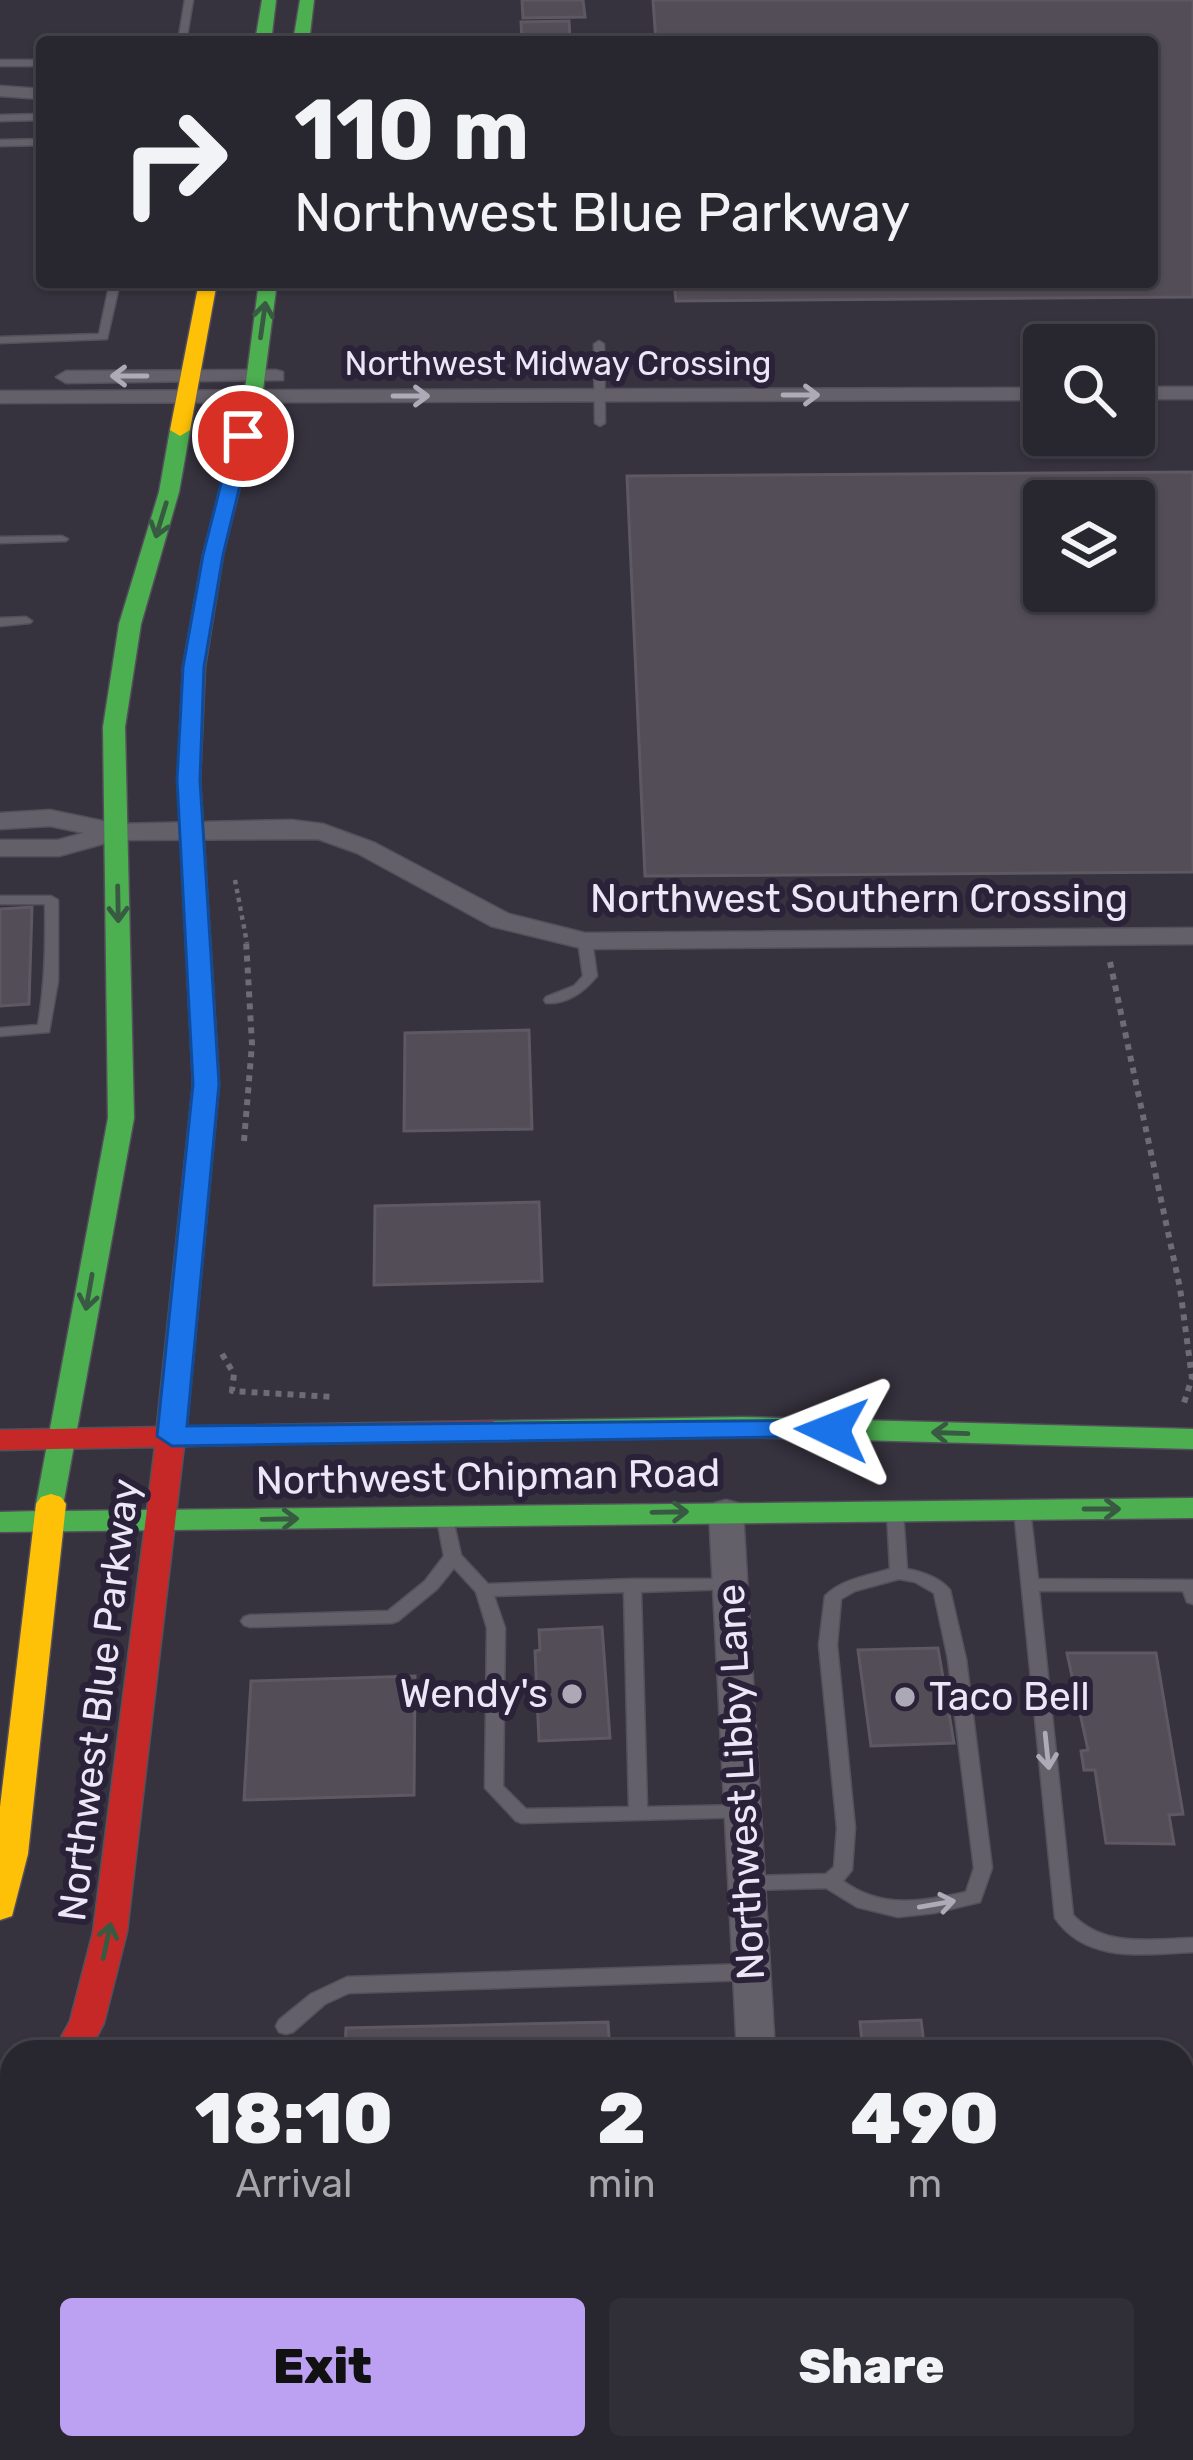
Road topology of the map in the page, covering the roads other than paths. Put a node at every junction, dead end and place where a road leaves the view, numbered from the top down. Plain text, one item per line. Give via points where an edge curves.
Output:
1 (189, 0) edge
2 (269, 0) edge
3 (307, 0) edge
4 (183, 36) edge
5 (263, 36) edge
6 (302, 36) edge
7 (36, 62) edge
8 (0, 63) edge
9 (36, 82) edge
10 (0, 87) edge
11 (36, 93) edge
12 (36, 117) edge
13 (0, 118) edge
14 (36, 142) edge
15 (0, 143) edge
16 (114, 288) edge
17 (207, 288) edge
18 (267, 288) edge
19 (0, 340) edge
20 (599, 344) dead end
21 (1193, 372) edge
22 (1155, 373) edge
23 (1023, 374) edge
24 (0, 377) edge
25 (599, 385) junction
26 (189, 387) junction
27 (254, 387) junction
28 (1155, 393) edge
29 (1193, 393) edge
30 (1023, 394) edge
31 (0, 397) edge
32 (600, 423) dead end
33 (62, 539) dead end
34 (0, 540) edge
35 (0, 622) edge
36 (26, 622) dead end
37 (0, 821) edge
38 (192, 831) junction
39 (117, 832) junction
40 (0, 848) edge
41 (0, 900) edge
42 (1193, 936) edge
43 (585, 941) junction
44 (551, 1000) dead end
45 (0, 1032) edge
46 (172, 1436) junction
47 (62, 1439) junction
48 (1193, 1439) edge
49 (0, 1440) edge
50 (1193, 1508) edge
51 (1022, 1509) junction
52 (894, 1510) junction
53 (727, 1511) junction
54 (445, 1516) junction
55 (164, 1521) junction
56 (0, 1522) edge
57 (48, 1522) junction
58 (453, 1557) junction
59 (899, 1573) junction
60 (730, 1583) junction
61 (632, 1585) junction
62 (1030, 1586) junction
63 (484, 1590) junction
64 (1192, 1592) edge
65 (250, 1621) dead end
66 (14, 1709) edge
67 (743, 1813) junction
68 (638, 1814) junction
69 (830, 1881) junction
70 (747, 1883) junction
71 (0, 1907) edge
72 (1193, 1945) edge
73 (751, 1972) junction
74 (286, 2026) dead end
75 (78, 2040) edge
76 (755, 2040) edge

1 - 4 lane
2 - 5 street
3 - 6 street
7 - 8 lane
9 - 10 street
10 - 11 street
12 - 13 lane
14 - 15 lane
16 - 19 lane via 103,337
17 - 26 street, Northwest Blue Parkway
27 -> 18 street, Northwest Blue Parkway
20 - 25 lane
21 - 22 street
23 - 25 street, Northwest Midway Crossing
26 -> 24 street, Northwest Midway Crossing
25 - 27 street, Northwest Midway Crossing
25 -> 30 street, Northwest Midway Crossing
25 - 32 lane
26 - 27 street, Northwest Midway Crossing
26 - 31 street, Northwest Midway Crossing
26 -> 39 street, Northwest Blue Parkway via 169,492 130,623 114,727
27 - 38 street, Northwest Blue Parkway via 194,667
28 - 29 street
33 - 34 lane
35 - 36 lane
37 - 39 street, Northwest Southern Crossing via 50,818
38 - 39 street, Northwest Southern Crossing
38 - 43 street, Northwest Southern Crossing via 323,832 500,920
38 - 46 street, Northwest Blue Parkway via 206,1084
39 - 40 street, Northwest Southern Crossing via 59,848
39 -> 47 street, Northwest Blue Parkway via 121,1118
41 - 45 lane via 51,900 52,916 44,1029
42 - 43 street, Northwest Southern Crossing
43 - 44 lane via 590,976
46 - 47 street, Northwest Chipman Road
48 -> 46 street, Northwest Chipman Road via 742,1427
46 - 55 street, Northwest Blue Parkway
47 - 49 street, Northwest Chipman Road
47 - 57 street, Northwest Blue Parkway
51 -> 50 street, Northwest Chipman Road
51 - 52 street, Northwest Chipman Road
51 - 62 lane
52 - 53 street, Northwest Chipman Road
52 - 59 lane
54 -> 53 street, Northwest Chipman Road
53 - 60 street, Northwest Libby Lane
55 -> 54 street, Northwest Chipman Road
54 - 58 lane
55 - 57 street, Northwest Chipman Road
75 -> 55 street, Northwest Blue Parkway via 110,1932
56 - 57 street, Northwest Chipman Road
57 - 66 street, Northwest Blue Parkway
58 - 63 lane
58 - 65 lane via 392,1617
59 - 69 lane via 833,1596 828,1645 846,1841 843,1870
69 -> 59 lane via 855,1904 930,1907 973,1897 982,1868 942,1590
60 - 61 lane
60 - 67 street, Northwest Libby Lane
61 - 63 lane
61 - 68 lane
62 - 64 lane
62 -> 72 lane via 1064,1918 1078,1936 1103,1946
63 - 68 lane via 496,1628 494,1788 522,1816
66 - 71 street, Northwest Blue Parkway
67 - 68 lane
67 - 70 street, Northwest Libby Lane
69 - 70 lane
70 - 73 street, Northwest Libby Lane
73 - 74 lane via 347,1985
73 - 76 street, Northwest Libby Lane

